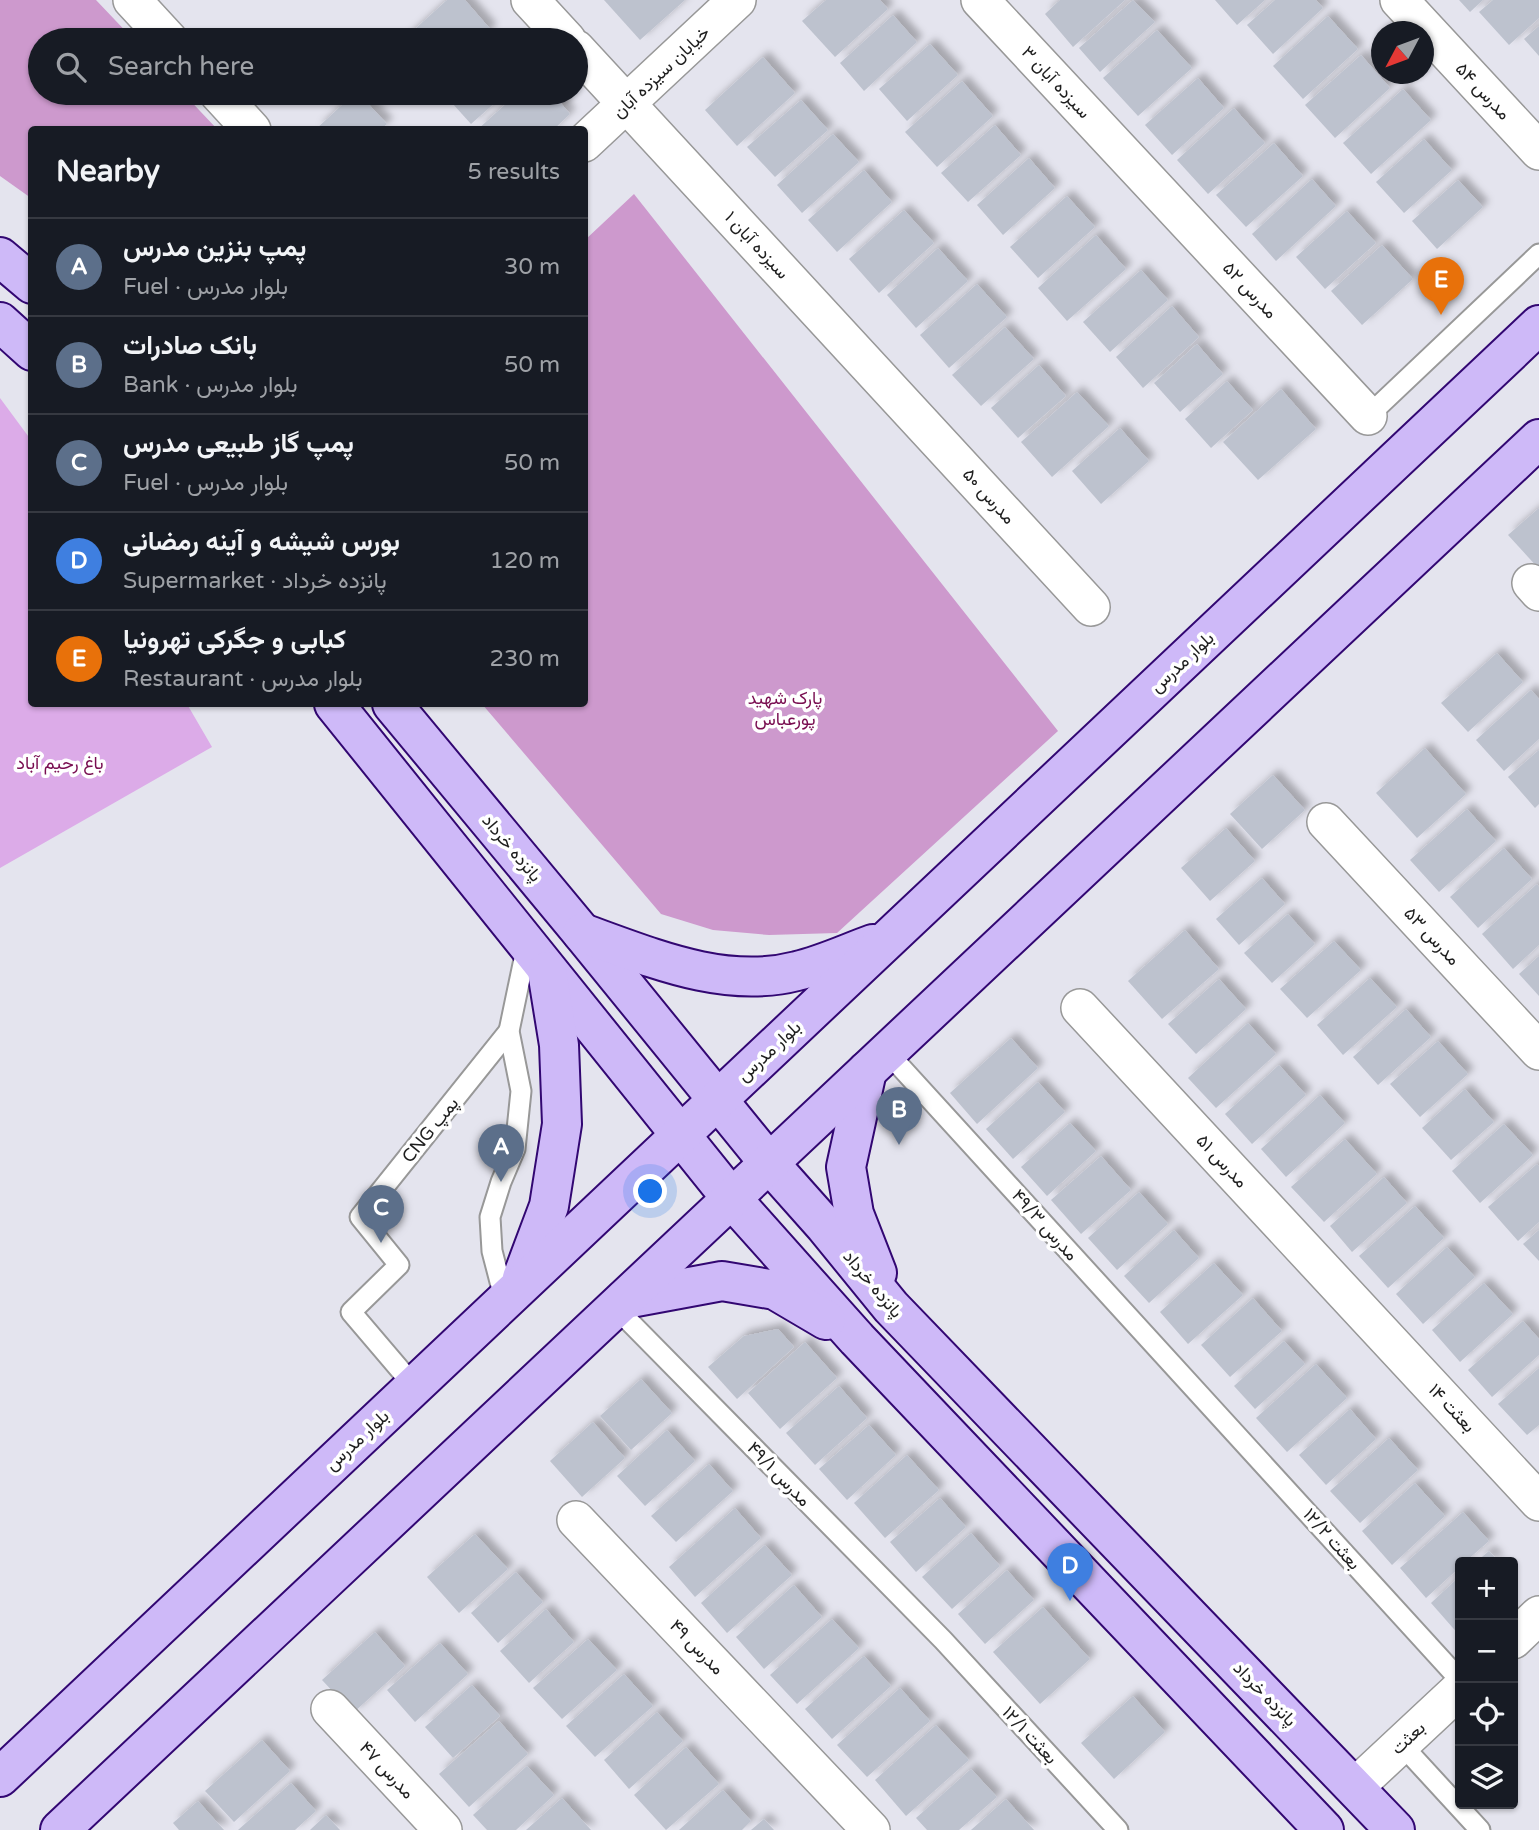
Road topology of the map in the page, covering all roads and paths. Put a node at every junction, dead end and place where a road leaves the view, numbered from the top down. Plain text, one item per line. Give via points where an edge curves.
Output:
1 (132, 0) edge
2 (530, 0) edge
3 (737, 0) edge
4 (980, 0) edge
5 (1399, 0) edge
6 (158, 28) edge
7 (556, 28) edge
8 (588, 62) edge
9 (626, 104) junction
10 (229, 105) edge
11 (248, 126) edge
12 (588, 140) edge
13 (1539, 151) edge
14 (1132, 163) joint
15 (1539, 254) edge
16 (0, 257) edge
17 (28, 281) edge
18 (0, 322) edge
19 (1539, 325) edge
20 (28, 347) edge
21 (887, 385) joint
22 (1368, 416) joint
23 (1539, 439) edge
24 (1091, 607) dead end
25 (337, 707) edge
26 (390, 707) edge
27 (395, 707) edge
28 (361, 735) junction
29 (1326, 822) dead end
30 (582, 933) junction
31 (889, 938) junction
32 (537, 957) junction
33 (1080, 1008) dead end
34 (509, 1031) junction
35 (1539, 1051) edge
36 (877, 1061) junction
37 (718, 1100) junction
38 (679, 1136) junction
39 (769, 1163) junction
40 (732, 1199) junction
41 (507, 1298) junction
42 (620, 1303) junction
43 (891, 1307) junction
44 (1364, 1314) joint
45 (857, 1339) junction
46 (414, 1386) junction
47 (1203, 1398) joint
48 (1539, 1502) edge
49 (576, 1520) dead end
50 (1539, 1615) edge
51 (1518, 1635) edge
52 (943, 1640) joint
53 (1455, 1675) edge
54 (1455, 1694) edge
55 (330, 1709) dead end
56 (1401, 1744) junction
57 (0, 1777) edge
58 (1355, 1787) junction
59 (1316, 1827) edge
60 (60, 1830) edge
61 (443, 1830) edge
62 (871, 1830) edge
63 (1118, 1830) edge
64 (1395, 1830) edge
65 (1480, 1830) edge

1 - 6 street
2 - 7 street
3 - 9 street, خیابان سیزده آبان
4 - 14 street, سیزده آبان ۳
5 - 13 street, مدرس ۵۴
8 - 9 street, سیزده آبان ۱
9 - 12 street, خیابان سیزده آبان
9 - 21 street, سیزده آبان ۱
10 - 11 street
14 - 22 street, مدرس ۵۲
15 - 22 lane
16 - 17 main road
18 - 20 main road
19 - 31 main road, بلوار مدرس
21 - 24 street, مدرس ۵۰
23 - 36 main road
25 - 28 main road
26 - 28 main road
27 - 30 main road, پانزده خرداد
28 - 32 main road
29 - 35 street, مدرس ۵۳
30 - 31 main road via 671,965 739,978 796,972
30 - 37 main road, پانزده خرداد
31 - 37 main road, بلوار مدرس
32 - 34 lane
32 - 38 main road
32 - 41 main road via 559,1045 562,1124 549,1206 524,1274
33 - 44 street, مدرس ۵۱
34 - 41 lane via 520,1091 515,1149 490,1217 492,1251
34 - 46 lane, CNG پمپ via 360,1217 399,1265 351,1312
36 - 39 main road
36 - 43 main road via 846,1167 854,1214
36 - 47 lane, مدرس ۴۹/۳
37 - 38 main road, بلوار مدرس
37 - 39 main road, پانزده خرداد
38 - 40 main road
38 - 41 main road, بلوار مدرس
39 - 40 main road
39 - 43 main road, پانزده خرداد
40 - 42 main road
40 - 45 main road
41 - 46 main road, بلوار مدرس
42 - 45 main road via 722,1281 775,1290
42 - 52 lane, مدرس ۴۹/۱
42 - 60 main road
43 - 58 main road, پانزده خرداد
44 - 48 street, بعثت ۱۴
45 - 59 main road
46 - 57 main road, بلوار مدرس
47 - 53 lane, بعثت ۱۲/۲
49 - 62 street, مدرس ۴۹
50 - 51 street
52 - 63 lane, بعثت ۱۲/۱
54 - 56 street, بعثت
55 - 61 street, مدرس ۴۷
56 - 58 street, بعثت
56 - 65 lane
58 - 64 main road, پانزده خرداد

